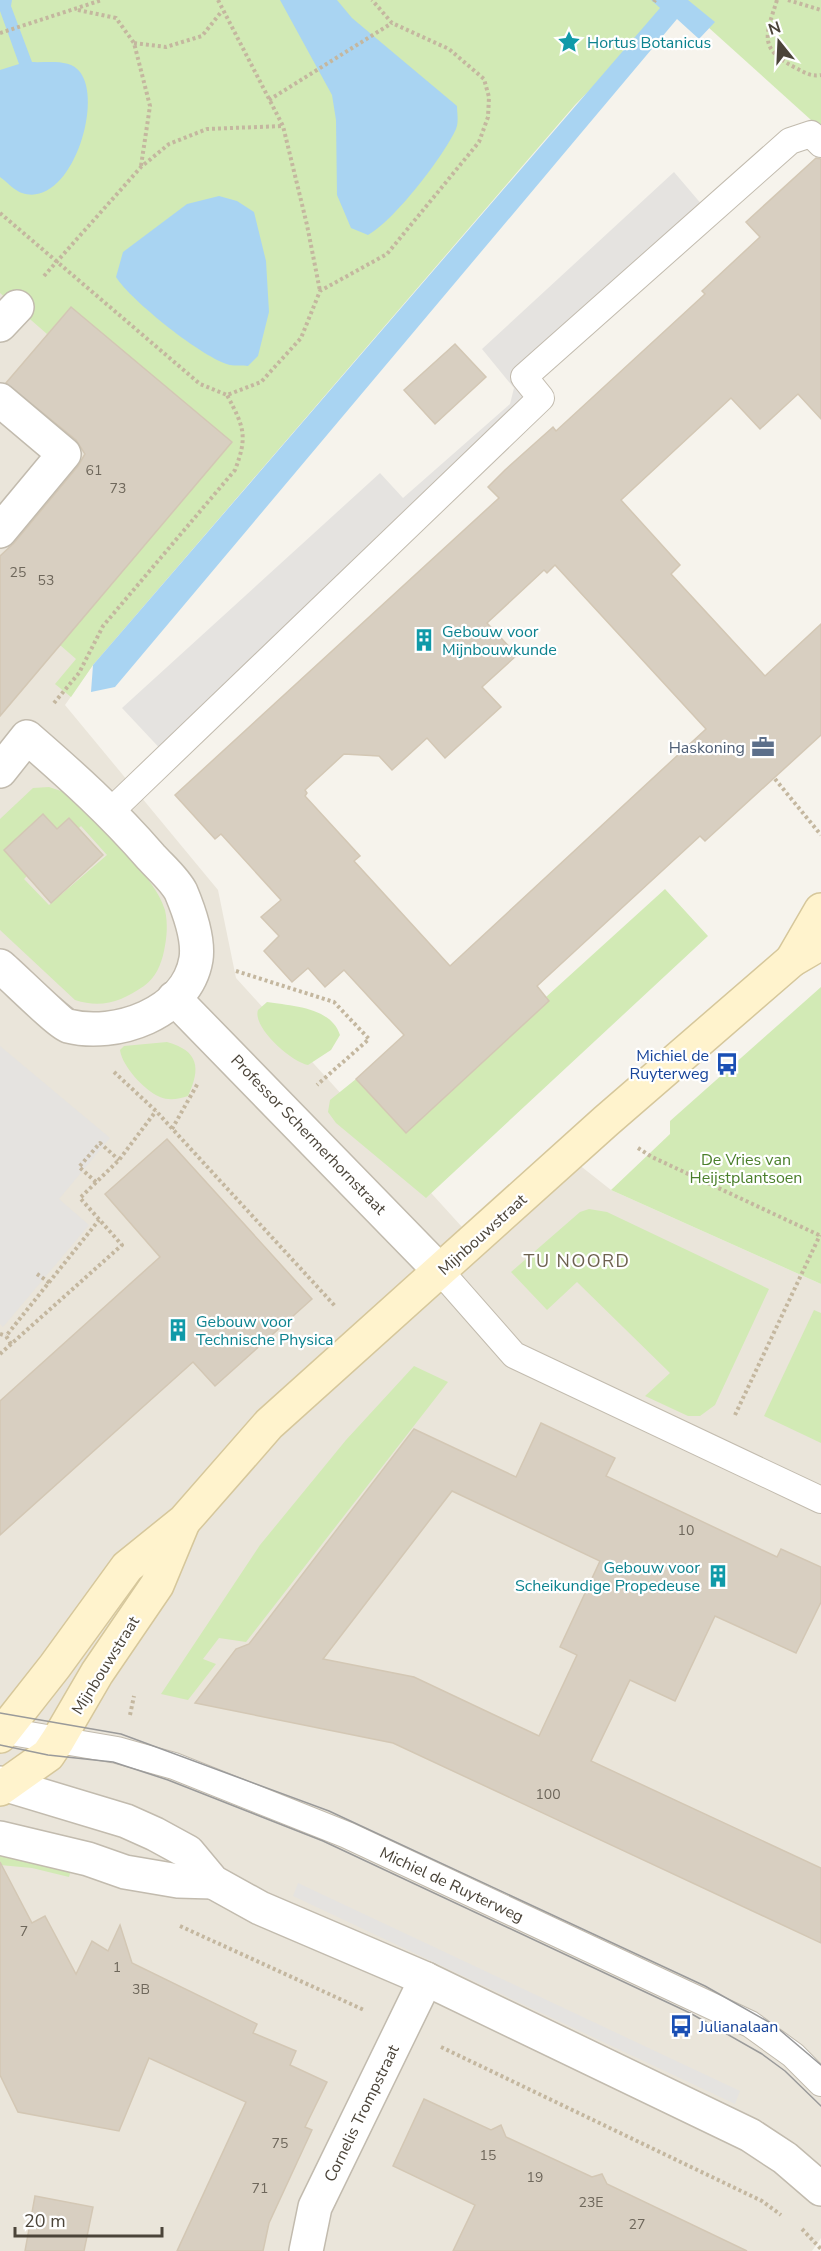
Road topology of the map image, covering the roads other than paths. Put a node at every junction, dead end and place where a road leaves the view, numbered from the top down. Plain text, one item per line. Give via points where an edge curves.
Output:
1 (821, 144) edge
2 (0, 400) edge
3 (0, 531) edge
4 (0, 771) edge
5 (111, 811) junction
6 (821, 910) edge
7 (821, 943) edge
8 (792, 960) junction
9 (0, 966) edge
10 (174, 998) junction
11 (441, 1272) junction
12 (821, 1500) edge
13 (184, 1521) junction
14 (2, 1732) edge
15 (58, 1740) junction
16 (3, 1785) edge
17 (0, 1838) edge
18 (213, 1882) junction
19 (426, 1979) junction
20 (821, 2082) edge
21 (821, 2189) edge
22 (306, 2251) edge

1 - 5 lane via 811,134 790,141 524,377 541,398
2 - 3 street via 64,454
4 - 5 street via 27,737
5 - 10 street via 180,890 192,923 196,958
6 - 8 main road, Mijnbouwstraat
7 - 8 main road, Mijnbouwstraat
8 - 11 main road, Mijnbouwstraat via 606,1121
9 - 10 street via 65,1026 104,1030 143,1020
10 - 11 street, Professor Schermerhornstraat
11 - 12 lane via 514,1355
11 - 13 main road, Mijnbouwstraat via 269,1424
13 - 14 main road, Mijnbouwstraat via 127,1567
13 - 15 main road, Mijnbouwstraat via 157,1585 97,1673
14 - 15 lane, Michiel de Ruyterweg
15 - 16 main road, Mijnbouwstraat via 48,1755
15 - 20 lane, Michiel de Ruyterweg via 117,1750 174,1767 347,1835 750,2024 793,2055
16 - 18 street via 126,1821 155,1834 188,1852
17 - 18 street via 125,1872
18 - 19 street via 260,1908
19 - 21 street via 750,2135 786,2158
19 - 22 street, Cornelis Trompstraat via 315,2207

